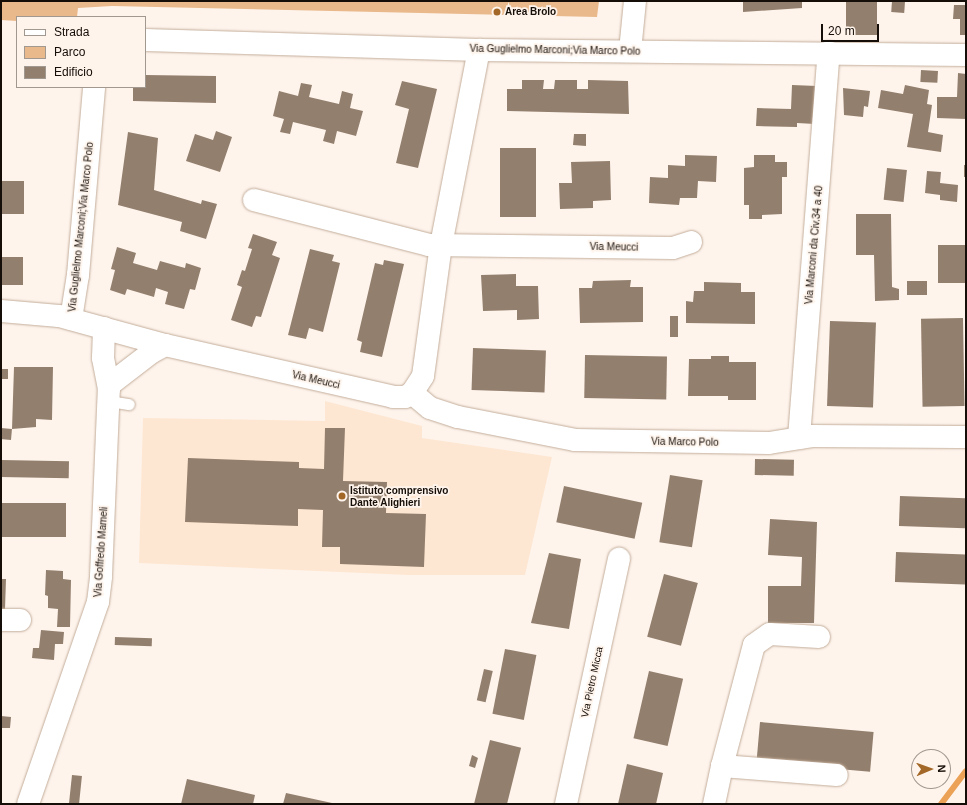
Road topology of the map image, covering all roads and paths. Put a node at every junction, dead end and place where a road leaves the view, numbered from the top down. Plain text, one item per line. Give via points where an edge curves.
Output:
1 (635, 1) edge
2 (146, 40) edge
3 (479, 50) junction
4 (630, 51) junction
5 (829, 52) junction
6 (966, 55) edge
7 (94, 88) edge
8 (254, 200) dead end
9 (691, 242) dead end
10 (441, 245) junction
11 (1, 311) edge
12 (71, 319) junction
13 (104, 328) junction
14 (129, 335) junction
15 (165, 345) junction
16 (117, 391) junction
17 (412, 393) junction
18 (966, 436) edge
19 (799, 438) junction
20 (618, 559) dead end
21 (819, 637) dead end
22 (722, 766) junction
23 (837, 775) dead end
24 (28, 804) edge
25 (566, 804) edge
26 (714, 804) edge

1 - 4 street
2 - 3 street, Via Guglielmo Marconi;Via Marco Polo
3 - 4 street, Via Guglielmo Marconi;Via Marco Polo
3 - 10 street
4 - 5 street, Via Guglielmo Marconi;Via Marco Polo
5 - 6 street, Via Guglielmo Marconi;Via Marco Polo
5 - 19 street, Via Marconi da Civ.34 a 40
7 - 12 street, Via Guglielmo Marconi;Via Marco Polo via 78,275
8 - 10 street, Via Meucci via 429,245
9 - 10 street, Via Meucci via 673,248
10 - 17 street via 423,376
11 - 12 street, Via Guglielmo Marconi;Via Marco Polo via 41,312
12 - 13 street, Via Meucci
13 - 14 street, Via Meucci
13 - 16 street, Via Goffredo Mameli via 103,358
14 - 15 street, Via Meucci
14 - 16 street, Via Goffredo Mameli via 130,346
15 - 16 street
15 - 17 street, Via Meucci via 393,397 405,397
16 - 24 street, Via Goffredo Mameli via 98,602
17 - 19 street, Via Marco Polo via 430,408 458,417 575,440 769,443
18 - 19 street, Via Marco Polo
20 - 25 street, Via Pietro Micca
21 - 22 street via 770,634 754,645
22 - 23 street
22 - 26 street

